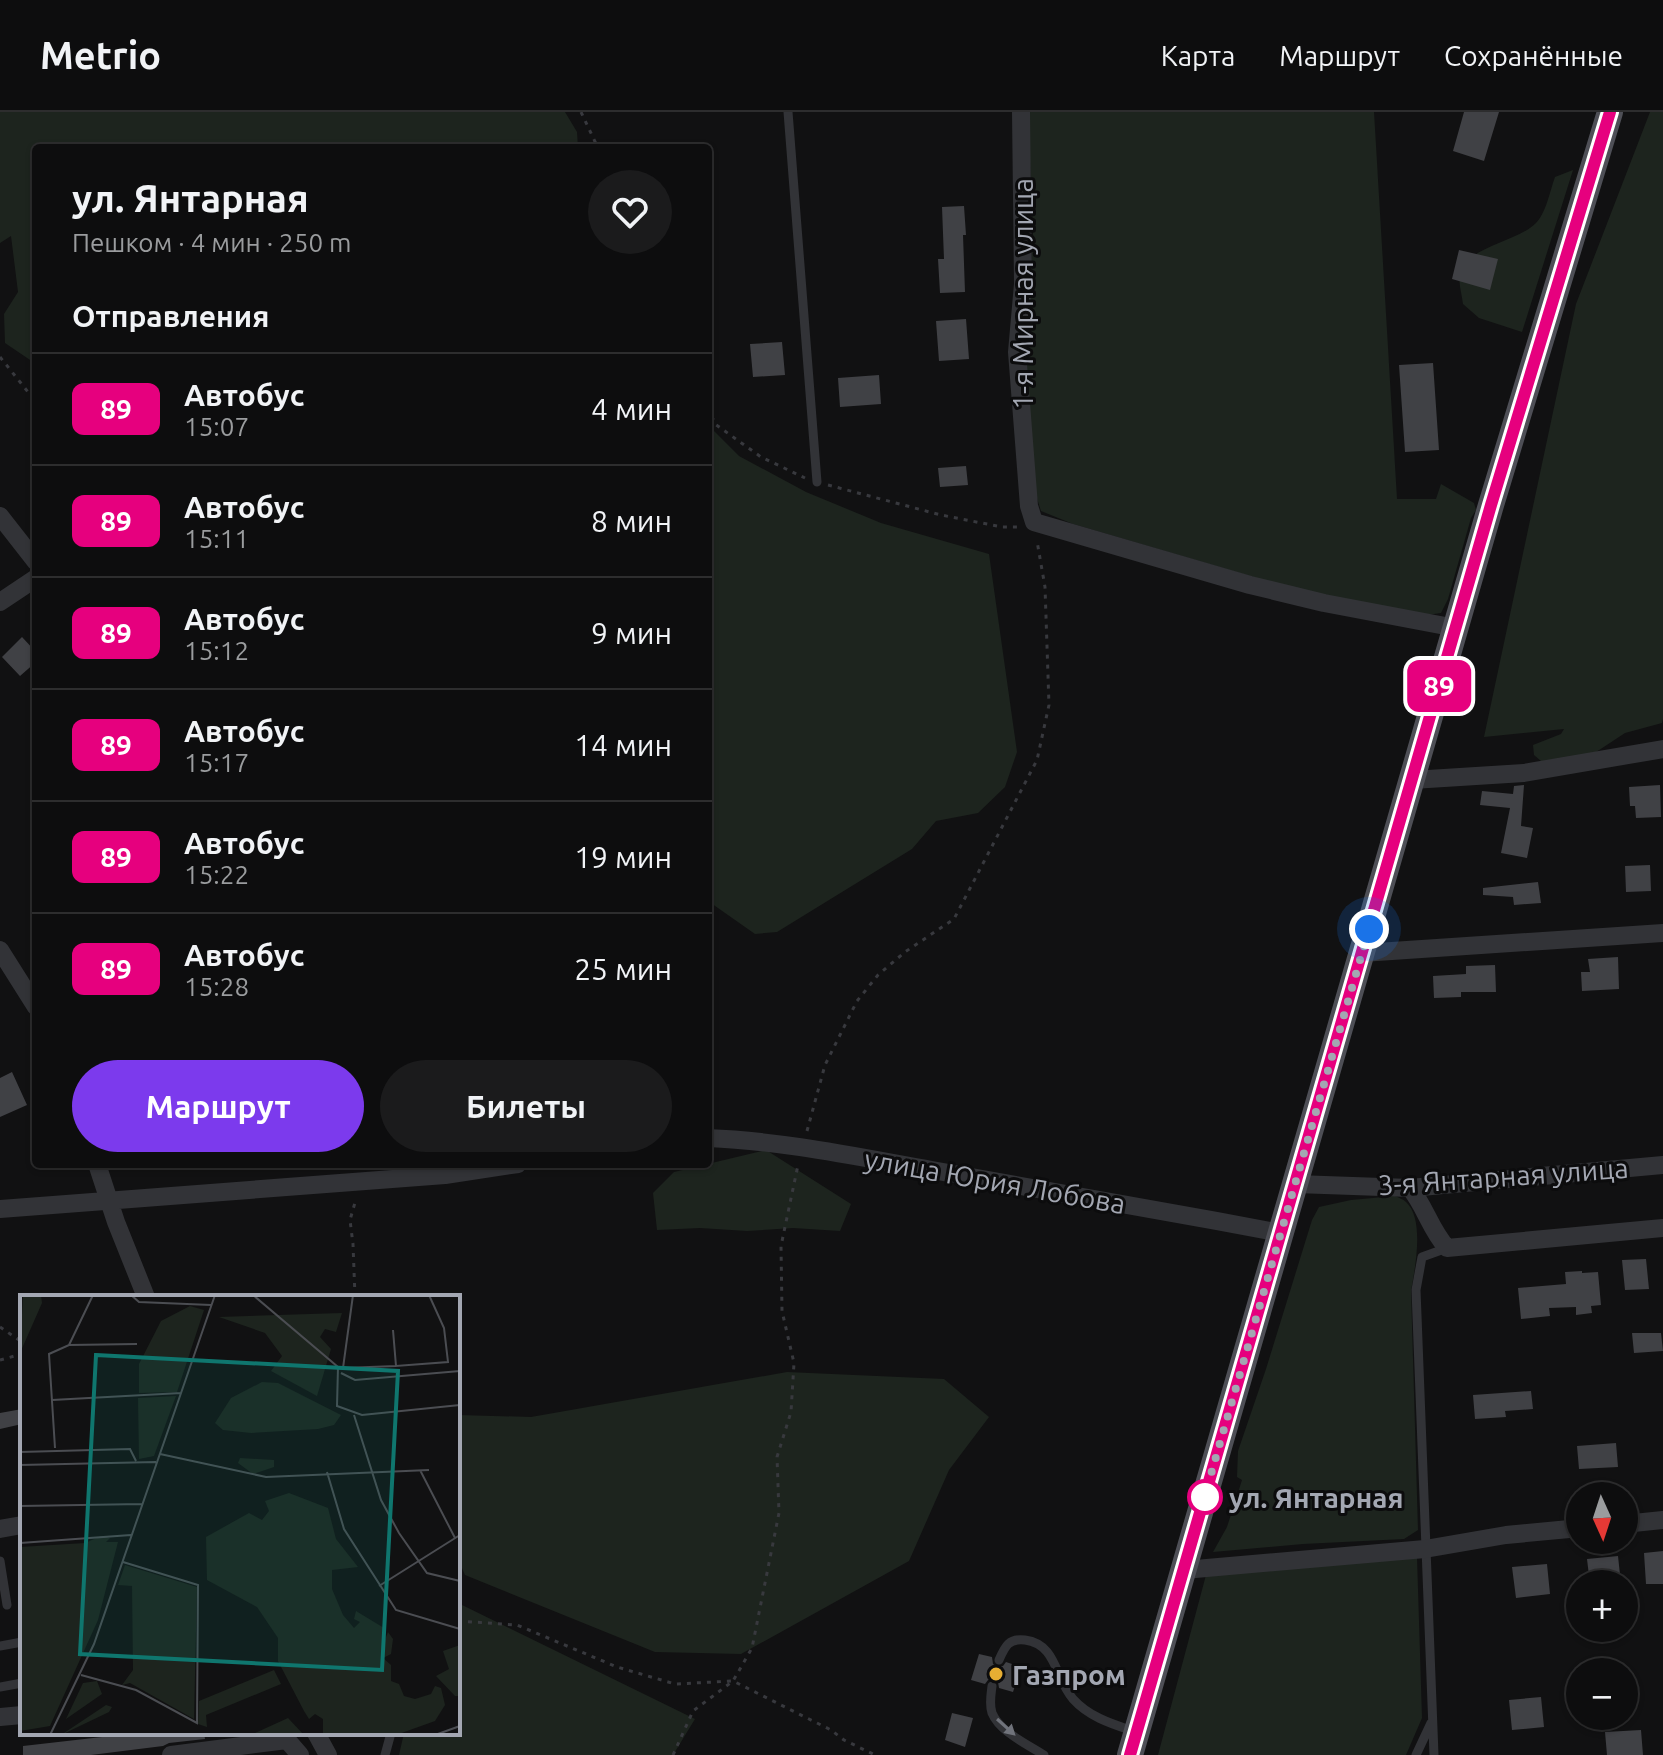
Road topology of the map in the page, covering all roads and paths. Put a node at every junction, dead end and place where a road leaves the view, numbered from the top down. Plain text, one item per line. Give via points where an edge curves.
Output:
1 (581, 112) edge
2 (788, 112) edge
3 (1021, 112) edge
4 (1610, 112) edge
5 (596, 144) edge
6 (0, 357) edge
7 (32, 397) edge
8 (712, 417) edge
9 (817, 482) junction
10 (0, 516) edge
11 (1034, 522) junction
12 (32, 557) edge
13 (32, 581) edge
14 (0, 602) edge
15 (1456, 628) junction
16 (1663, 749) edge
17 (1412, 780) junction
18 (1663, 933) edge
19 (0, 950) edge
20 (1362, 953) junction
21 (32, 1001) edge
22 (712, 1138) edge
23 (802, 1147) junction
24 (1663, 1165) edge
25 (98, 1168) edge
26 (491, 1168) edge
27 (361, 1172) edge
28 (1296, 1184) junction
29 (1410, 1188) junction
30 (109, 1201) junction
31 (0, 1209) edge
32 (1663, 1228) edge
33 (1281, 1233) junction
34 (1447, 1248) junction
35 (145, 1295) edge
36 (355, 1295) edge
37 (0, 1327) edge
38 (20, 1341) edge
39 (20, 1355) edge
40 (0, 1360) edge
41 (1663, 1520) edge
42 (1638, 1523) edge
43 (20, 1525) edge
44 (0, 1529) edge
45 (1566, 1529) edge
46 (1425, 1549) junction
47 (0, 1561) edge
48 (1184, 1570) junction
49 (7, 1605) dead end
50 (460, 1621) edge
51 (20, 1642) edge
52 (0, 1646) edge
53 (999, 1660) dead end
54 (733, 1681) junction
55 (20, 1683) edge
56 (992, 1686) dead end
57 (0, 1687) edge
58 (20, 1715) edge
59 (0, 1717) edge
60 (1432, 1720) junction
61 (317, 1735) edge
62 (390, 1735) edge
63 (1133, 1744) edge
64 (171, 1755) edge
65 (300, 1755) edge
66 (328, 1755) edge
67 (385, 1755) edge
68 (673, 1755) edge
69 (875, 1755) edge
70 (1044, 1755) edge
71 (1416, 1755) edge
72 (1434, 1755) edge

1 - 5 path
2 - 9 lane
3 - 11 street, 1-я Мирная улица via 1023,284 1017,352
4 - 15 main road
6 - 7 path
8 - 9 path via 761,457
9 - 11 path via 1002,527
10 - 12 street
11 - 15 street via 1250,585
11 - 23 path via 1045,587 1049,705 1037,760 954,919 905,952 857,1001 825,1065
13 - 14 street
15 - 17 main road
16 - 17 street via 1524,773
17 - 20 main road
18 - 20 street
19 - 21 street
20 - 28 main road
22 - 23 street, улица Юрия Лобова
23 - 33 street, улица Юрия Лобова
23 - 54 path via 781,1246 782,1311 794,1363 791,1412 777,1457 779,1513 752,1648
24 - 29 street, 3-я Янтарная улица
25 - 30 street
26 - 27 street via 445,1175
27 - 30 street
27 - 36 path via 350,1220
28 - 29 street, 3-я Янтарная улица
28 - 33 main road
29 - 34 street
30 - 31 street
30 - 35 street
32 - 34 street
33 - 48 main road
34 - 46 lane via 1422,1257 1416,1290
37 - 38 path
39 - 40 path
41 - 42 street
43 - 44 street
45 - 46 street
46 - 48 street
46 - 60 lane
47 - 49 lane
48 - 63 main road
50 - 54 path via 517,1625 617,1667 675,1684
51 - 52 lane
53 - 63 lane via 1005,1645 1016,1639 1035,1641 1053,1657 1072,1698
54 - 68 path via 693,1711
54 - 69 path
55 - 57 lane
56 -> 70 lane via 990,1702 1001,1726
58 - 59 street
60 - 71 lane
60 - 72 lane
61 - 66 street
62 - 67 lane
64 - 65 street via 287,1740

